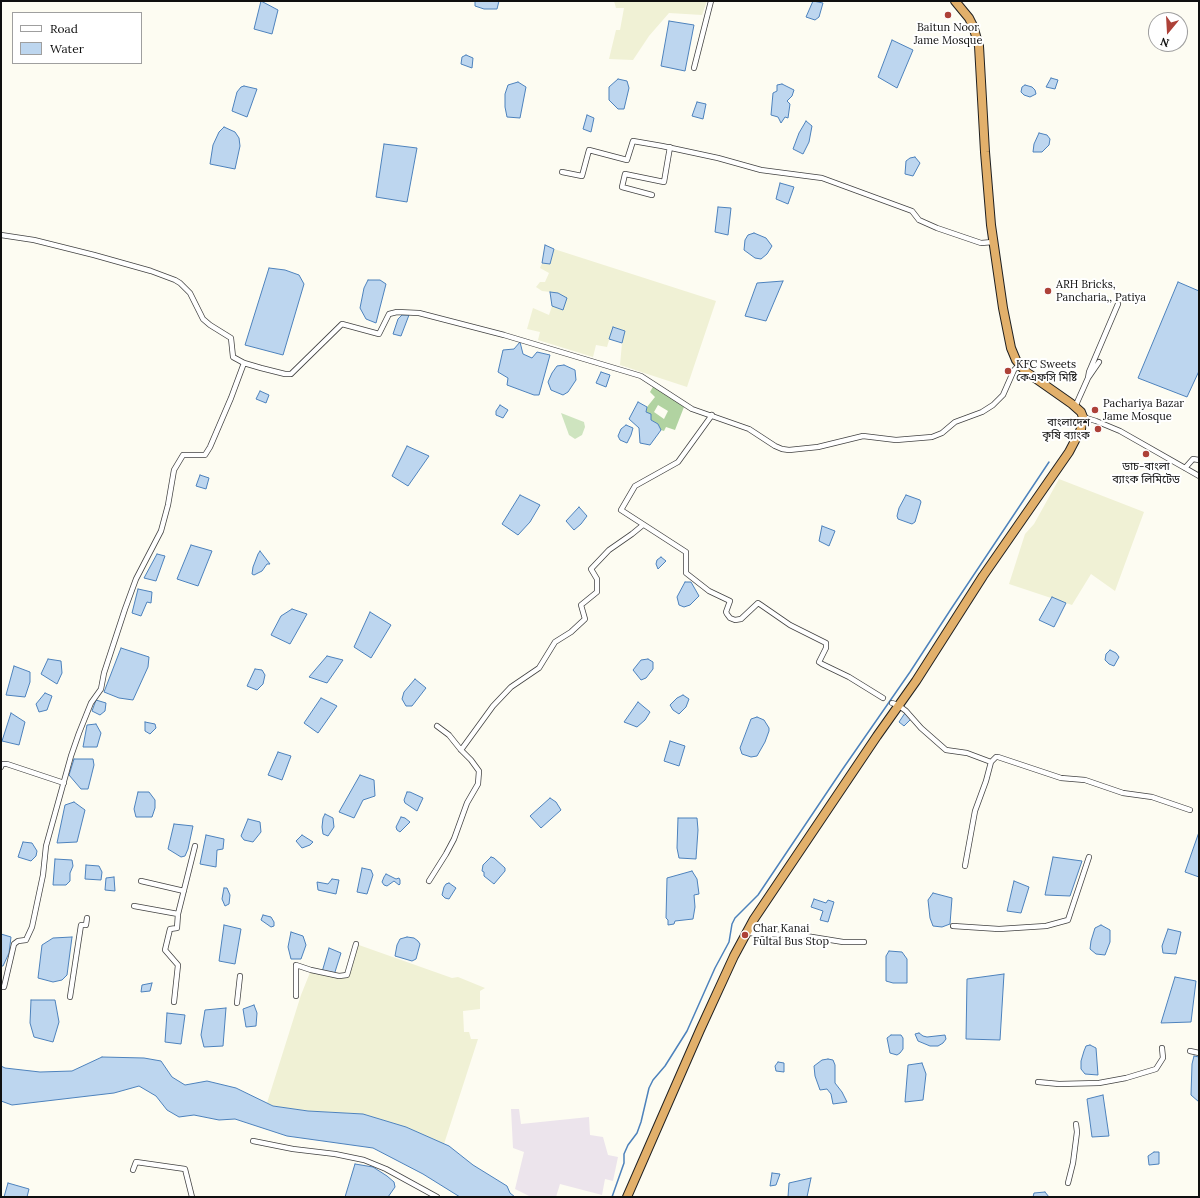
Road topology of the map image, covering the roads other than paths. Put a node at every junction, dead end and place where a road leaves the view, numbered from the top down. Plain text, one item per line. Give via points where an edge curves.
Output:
1 (711, 1) edge
2 (955, 1) edge
3 (694, 68) dead end
4 (670, 147) junction
5 (562, 172) dead end
6 (652, 195) dead end
7 (1, 235) edge
8 (993, 242) junction
9 (1118, 304) dead end
10 (1099, 362) dead end
11 (244, 363) junction
12 (1019, 365) junction
13 (1088, 378) junction
14 (1075, 407) junction
15 (712, 415) junction
16 (1082, 417) junction
17 (1199, 460) edge
18 (1185, 468) junction
19 (1199, 476) edge
20 (643, 524) junction
21 (883, 698) dead end
22 (895, 704) junction
23 (437, 726) dead end
24 (461, 750) junction
25 (991, 762) junction
26 (1, 767) edge
27 (64, 784) junction
28 (1190, 810) dead end
29 (195, 846) dead end
30 (1089, 857) dead end
31 (965, 866) dead end
32 (141, 881) dead end
33 (429, 881) dead end
34 (184, 891) junction
35 (134, 906) dead end
36 (178, 914) junction
37 (87, 918) dead end
38 (953, 926) dead end
39 (745, 934) junction
40 (864, 942) dead end
41 (356, 944) dead end
42 (240, 976) dead end
43 (1, 987) edge
44 (296, 996) dead end
45 (70, 997) dead end
46 (174, 1002) dead end
47 (237, 1002) dead end
48 (1162, 1048) dead end
49 (1190, 1051) dead end
50 (1199, 1053) edge
51 (1038, 1082) dead end
52 (1076, 1124) dead end
53 (253, 1141) dead end
54 (133, 1170) dead end
55 (1068, 1183) dead end
56 (192, 1197) edge
57 (437, 1197) edge
58 (627, 1197) edge

1 - 3 street
2 - 8 highway via 969,18 979,46
4 - 5 street via 633,141 628,160 589,150 582,176
4 - 6 street via 664,182 625,174 622,187
4 - 8 street via 761,170 822,178 912,211 919,220 938,228 981,242
7 - 11 street via 86,253 151,271 180,283 190,293 203,319 231,338 233,357
8 - 12 highway via 1009,340
9 - 13 street
10 - 13 street
11 - 15 street via 291,374 341,324 379,334 389,314 419,313 504,335 640,376 685,406
11 - 27 street via 205,455 183,455 174,470 161,531 136,579 106,666 101,689 91,703 79,733
12 - 14 highway
12 - 15 street via 1002,395 992,406 955,422 942,433 932,437 896,440 863,436 818,447 788,450 775,446 749,428
13 - 14 street
14 - 16 highway via 1081,412
15 - 20 street via 678,462 635,486 621,510
16 - 18 street via 1120,432
16 - 22 highway via 1081,429 1069,452 983,576 936,651
17 - 18 street via 1193,459
18 - 19 street
20 - 21 street via 686,552 686,573 709,591 730,601 726,612 730,618 741,619 761,604 790,625 826,642 819,662
20 - 24 street via 609,550 591,569 597,580 597,592 581,605 585,619 571,632 554,642 539,668 511,686
22 - 25 street via 906,711 946,750 968,753
22 - 39 highway
23 - 24 street via 449,735
24 - 33 street via 479,771 478,784 467,803 452,844
25 - 28 street via 998,757 1061,778 1085,780 1123,793 1159,798
25 - 31 street via 975,811
26 - 27 street via 2,764 7,764
27 - 43 street via 46,846 32,927 26,940 14,944 4,987
29 - 34 street
30 - 38 street via 1068,920 1046,926 999,929
32 - 34 street
34 - 36 street
35 - 36 street
36 - 46 street via 177,928 170,929 165,950 178,965
37 - 45 street via 86,925 81,925
39 - 40 street via 806,936 843,942
39 - 58 highway
41 - 44 street via 347,975 339,976 296,965
42 - 47 street
48 - 51 street via 1163,1058 1156,1069 1126,1078 1099,1083
49 - 50 street
52 - 55 street via 1074,1157
53 - 57 street via 364,1160
54 - 56 street via 136,1162 185,1168

